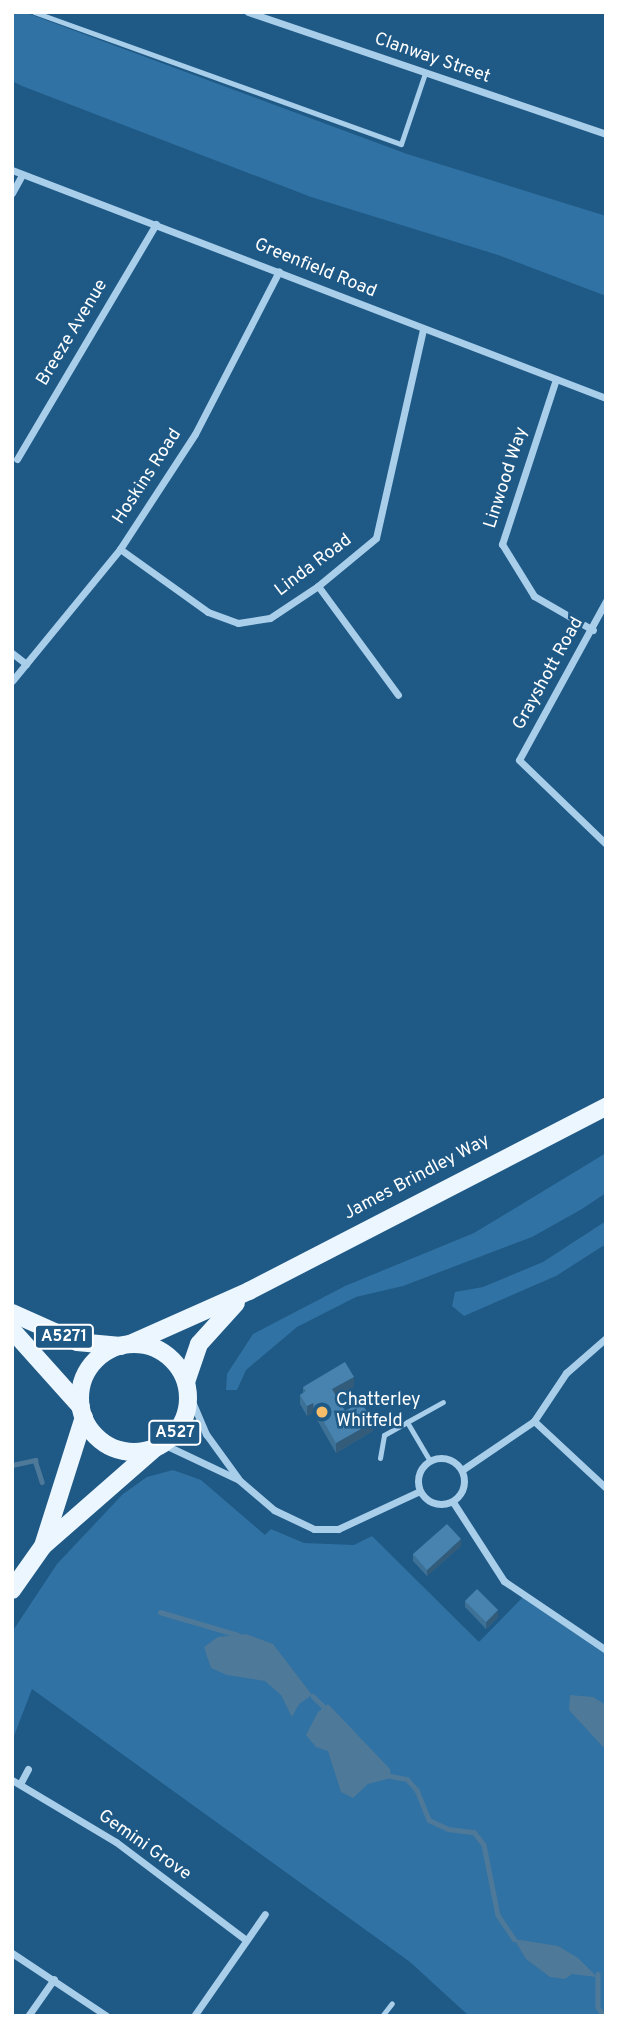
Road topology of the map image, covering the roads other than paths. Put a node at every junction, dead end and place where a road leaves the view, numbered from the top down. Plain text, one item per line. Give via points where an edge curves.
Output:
1 (34, 12) edge
2 (248, 12) edge
3 (425, 73) junction
4 (606, 134) edge
5 (12, 170) edge
6 (22, 175) junction
7 (12, 193) edge
8 (156, 224) junction
9 (279, 271) junction
10 (423, 329) junction
11 (556, 379) junction
12 (606, 398) edge
13 (17, 459) dead end
14 (120, 549) junction
15 (318, 586) junction
16 (606, 601) edge
17 (593, 630) junction
18 (12, 653) edge
19 (26, 664) junction
20 (12, 681) edge
21 (398, 695) dead end
22 (606, 844) edge
23 (606, 1107) edge
24 (249, 1291) junction
25 (12, 1313) edge
26 (12, 1329) edge
27 (606, 1338) edge
28 (125, 1345) junction
29 (187, 1387) junction
30 (443, 1402) dead end
31 (82, 1412) junction
32 (534, 1421) junction
33 (407, 1422) junction
34 (159, 1446) junction
35 (380, 1458) dead end
36 (430, 1461) junction
37 (462, 1470) junction
38 (240, 1480) junction
39 (606, 1488) edge
40 (420, 1492) junction
41 (453, 1502) junction
42 (43, 1546) junction
43 (12, 1590) edge
44 (606, 1650) edge
45 (29, 1769) dead end
46 (16, 1782) edge
47 (265, 1914) dead end
48 (246, 1940) junction
49 (12, 1953) edge
50 (54, 1979) junction
51 (392, 2003) dead end
52 (28, 2016) edge
53 (107, 2016) edge
54 (194, 2016) edge
55 (382, 2016) edge

1 - 3 lane via 401,144
2 - 3 street, Clanway Street
3 - 4 street, Clanway Street
5 - 6 street, Greenfield Road
6 - 7 street
6 - 8 street, Greenfield Road
8 - 9 street, Greenfield Road
8 - 13 street, Breeze Avenue
9 - 10 street, Greenfield Road
9 - 14 street, Hoskins Road via 195,435
10 - 11 street, Greenfield Road
10 - 15 street, Linda Road via 376,538
11 - 12 street, Greenfield Road
11 - 17 street, Linwood Way via 502,544 534,596
14 - 15 street, Linda Road via 208,612 238,623 270,618
14 - 19 street, Hoskins Road
15 - 21 street
16 - 17 street, Grayshott Road
17 - 22 street, Grayshott Road via 519,760
18 - 19 street
19 - 20 street, Hoskins Road
23 - 24 main road, James Brindley Way / A527
24 - 28 main road, James Brindley Way / A527
24 - 29 main road, James Brindley Way / A527 via 214,1323 200,1344
25 - 28 main road, A5271 via 77,1342
26 - 31 main road, A5271
27 - 32 street via 566,1373
28 - 29 main road via 167,1355
28 - 31 main road, A527 via 93,1363 84,1378
29 - 34 main road, A527 via 179,1428
29 - 38 street via 206,1434
30 - 33 lane
31 - 34 main road, A527 via 95,1436 112,1447 142,1452
31 - 42 main road, A527
32 - 37 street
32 - 39 street
33 - 35 lane via 384,1435
33 - 36 lane
34 - 38 street
34 - 42 main road, A527
36 - 37 street via 448,1459
36 - 40 street via 419,1474
37 - 41 street via 463,1489
38 - 40 street via 274,1510 314,1529 338,1529
40 - 41 street via 433,1504
41 - 44 street via 504,1581
42 - 43 main road, A527
45 - 46 street, Gemini Grove
46 - 48 street, Gemini Grove via 116,1842
47 - 48 street
48 - 54 street
49 - 50 street
50 - 52 street
50 - 53 street
51 - 55 lane

